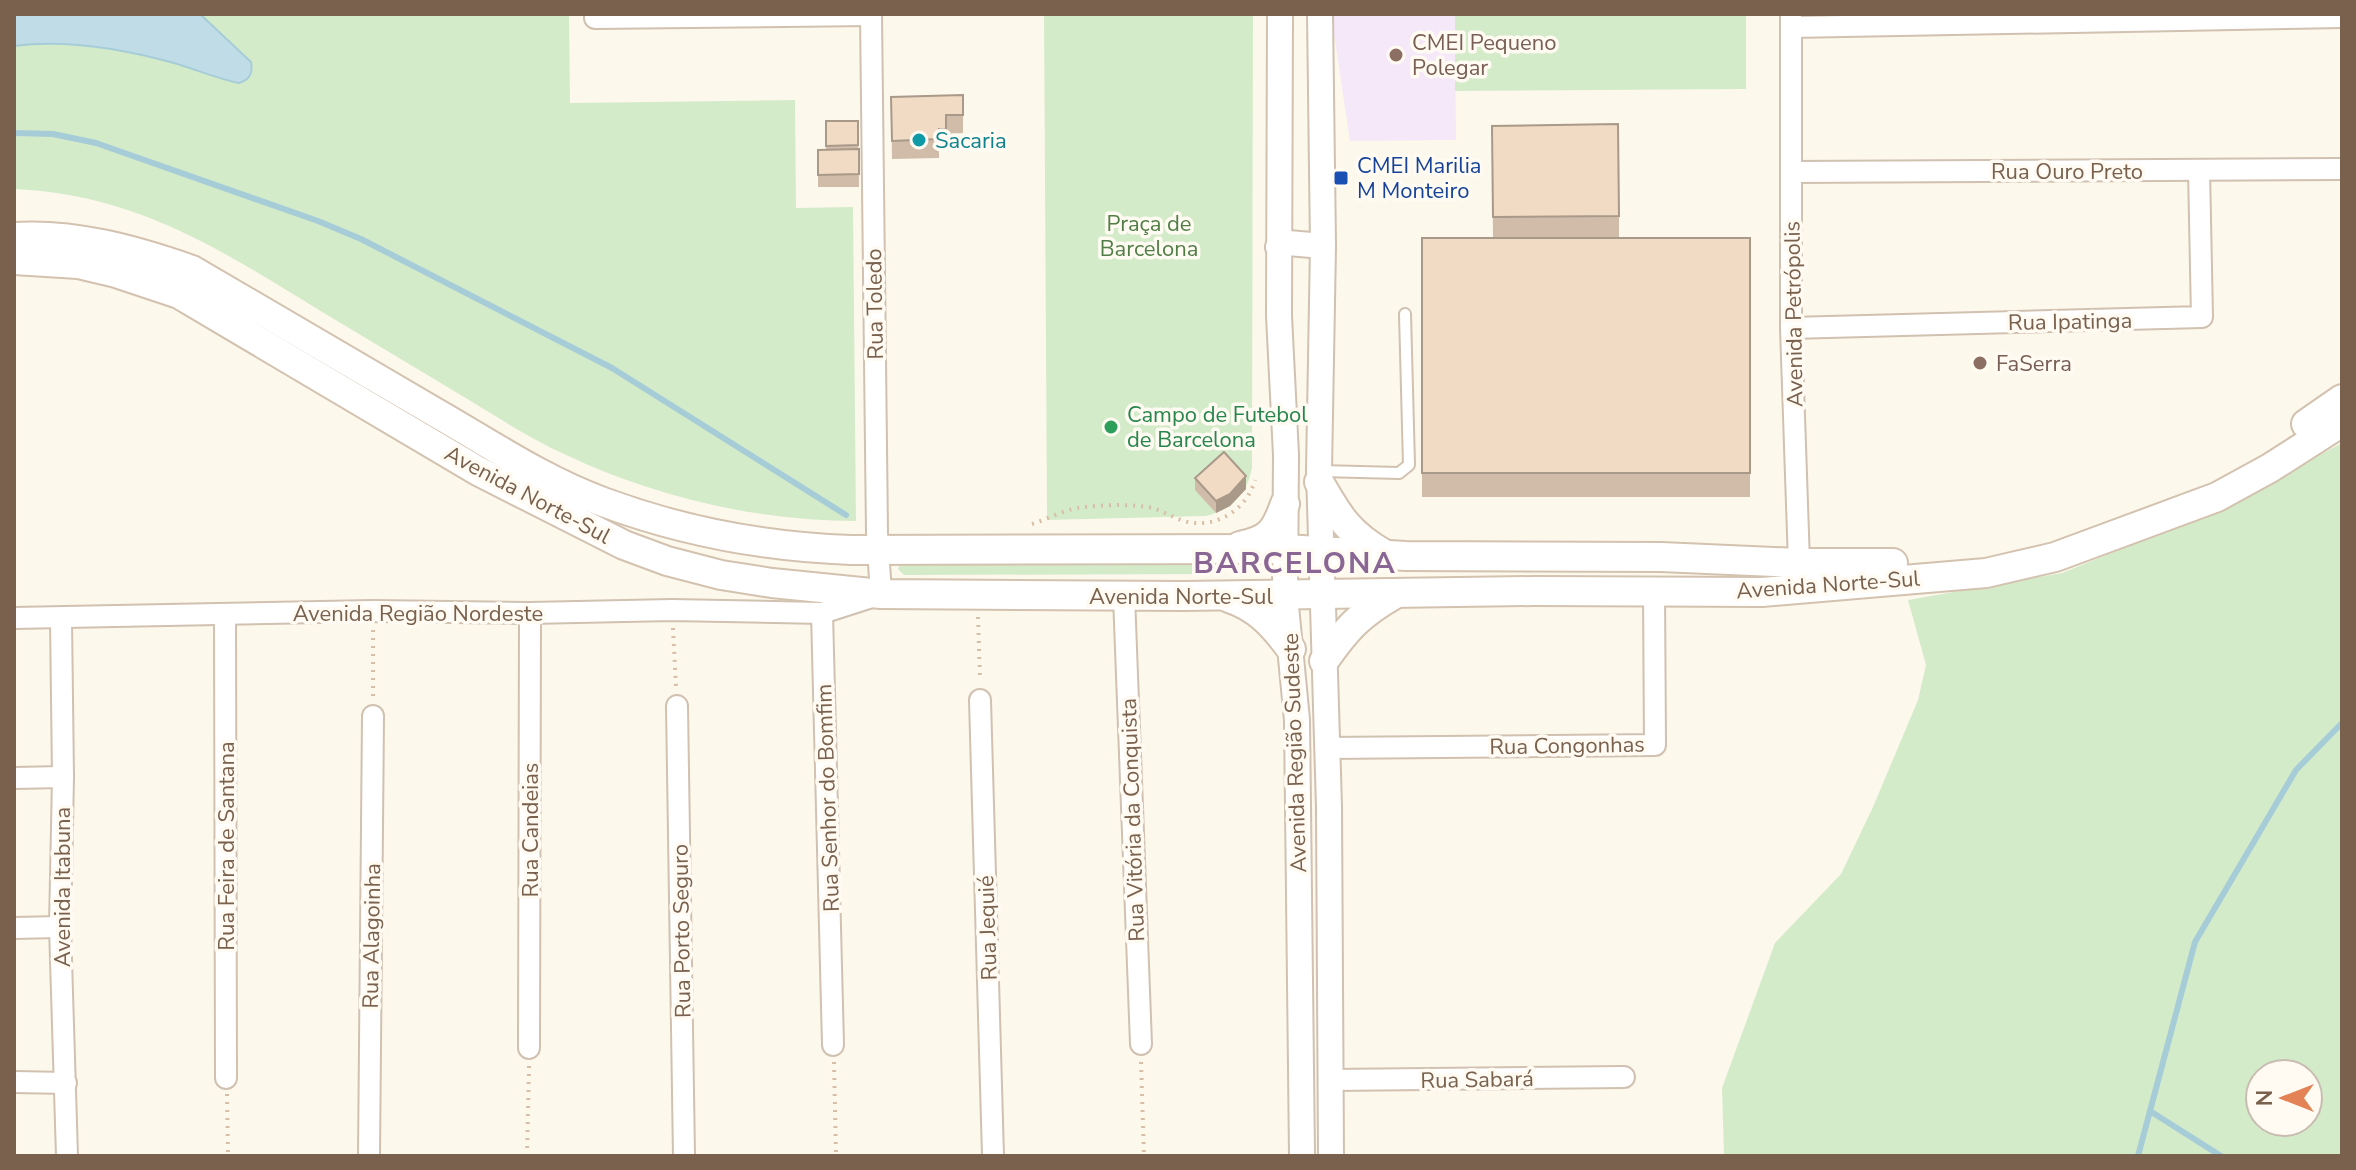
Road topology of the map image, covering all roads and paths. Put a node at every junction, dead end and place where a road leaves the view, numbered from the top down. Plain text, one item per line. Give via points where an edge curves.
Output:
1 (871, 14) edge
2 (1280, 14) edge
3 (1320, 14) edge
4 (595, 16) edge
5 (2342, 17) edge
6 (1791, 20) edge
7 (2342, 169) edge
8 (2199, 170) junction
9 (1791, 172) junction
10 (14, 237) edge
11 (1323, 246) junction
12 (1278, 247) junction
13 (14, 260) edge
14 (1405, 314) dead end
15 (1279, 316) junction
16 (1322, 316) junction
17 (1791, 328) junction
18 (2342, 399) edge
19 (2342, 422) edge
20 (1319, 476) junction
21 (1255, 480) dead end
22 (1285, 504) junction
23 (1024, 527) dead end
24 (1225, 549) junction
25 (1284, 549) junction
26 (877, 550) junction
27 (1320, 552) junction
28 (1385, 555) junction
29 (1799, 563) junction
30 (1654, 590) junction
31 (1762, 592) junction
32 (1321, 593) junction
33 (1397, 593) junction
34 (881, 594) junction
35 (978, 595) junction
36 (1124, 596) junction
37 (1220, 596) junction
38 (1285, 596) junction
39 (672, 610) junction
40 (373, 611) junction
41 (530, 613) junction
42 (822, 613) junction
43 (225, 614) junction
44 (14, 618) edge
45 (61, 618) junction
46 (1291, 649) junction
47 (1324, 661) junction
48 (980, 700) joint
49 (677, 706) joint
50 (373, 716) joint
51 (1327, 748) junction
52 (63, 777) junction
53 (14, 778) edge
54 (60, 927) junction
55 (14, 928) edge
56 (1141, 1044) joint
57 (833, 1045) joint
58 (529, 1048) joint
59 (1624, 1077) dead end
60 (226, 1078) joint
61 (1331, 1080) junction
62 (14, 1082) edge
63 (66, 1083) junction
64 (67, 1156) edge
65 (228, 1156) edge
66 (369, 1156) edge
67 (527, 1156) edge
68 (684, 1156) edge
69 (836, 1156) edge
70 (993, 1156) edge
71 (1144, 1156) edge
72 (1302, 1156) edge
73 (1331, 1156) edge

1 - 4 street
1 - 26 street, Rua Toledo
2 - 12 street, Avenida Região Sudeste
3 - 11 street, Avenida Região Sudeste
5 - 6 street
6 - 9 street, Avenida Petrópolis
7 - 8 street, Rua Ouro Preto
8 - 9 street, Rua Ouro Preto
8 - 17 street, Rua Ipatinga via 2202,317
9 - 17 street, Avenida Petrópolis
10 - 26 main road, Avenida Norte-Sul via 74,239 192,270 515,461 612,506 721,537
11 - 12 street
11 - 16 street, Avenida Região Sudeste
12 - 15 street, Avenida Região Sudeste
13 - 34 main road, Avenida Norte-Sul via 78,264 179,294 478,471 624,545 721,575
14 - 20 lane via 1409,465 1399,473
15 - 16 street via 1298,324
15 - 22 street, Avenida Região Sudeste
16 - 20 street, Avenida Região Sudeste
17 - 29 street, Avenida Petrópolis
18 - 29 main road, Avenida Norte-Sul via 2243,465 2058,539 1941,560
19 - 31 main road, Avenida Norte-Sul via 2217,497 2055,557 1986,573
20 - 27 street, Avenida Região Sudeste
20 - 28 main road via 1338,515 1359,540
21 - 23 path via 1240,506 1210,522 1185,521 1143,506 1082,507
22 - 24 main road via 1270,535
22 - 25 street, Avenida Região Sudeste
24 - 25 main road, Avenida Norte-Sul
24 - 26 main road, Avenida Norte-Sul
25 - 27 main road, Avenida Norte-Sul
25 - 38 street, Avenida Região Sudeste
26 - 34 street, Rua Toledo
27 - 28 main road, Avenida Norte-Sul
27 - 32 street, Avenida Região Sudeste
28 - 29 main road, Avenida Norte-Sul
29 - 31 street via 1786,583
30 - 31 main road, Avenida Norte-Sul
30 - 33 main road, Avenida Norte-Sul
30 - 51 street, Rua Congonhas via 1655,745
32 - 33 main road, Avenida Norte-Sul
32 - 38 main road, Avenida Norte-Sul
32 - 47 street, Avenida Região Sudeste
33 - 47 main road via 1365,611
34 - 35 main road, Avenida Norte-Sul
34 - 42 street
35 - 36 main road, Avenida Norte-Sul
35 - 48 path
36 - 37 main road, Avenida Norte-Sul
36 - 56 street, Rua Vitória da Conquista
37 - 38 main road, Avenida Norte-Sul
37 - 46 main road via 1244,603 1270,621
38 - 46 street, Avenida Região Sudeste
39 - 41 street, Avenida Região Nordeste
39 - 42 street, Avenida Região Nordeste
39 - 49 path
40 - 41 street, Avenida Região Nordeste
40 - 43 street, Avenida Região Nordeste
40 - 50 path
41 - 58 street, Rua Candeias
42 - 57 street, Rua Senhor do Bomfim
43 - 45 street, Avenida Região Nordeste
43 - 60 street, Rua Feira de Santana
44 - 45 street, Avenida Região Nordeste
45 - 52 street, Avenida Itabuna
46 - 72 street, Avenida Região Sudeste via 1297,720
47 - 51 street, Avenida Região Sudeste
48 - 70 street, Rua Jequié
49 - 68 street, Rua Porto Seguro
50 - 66 street, Rua Alagoinha
51 - 61 street, Avenida Região Sudeste
52 - 53 street
52 - 54 street, Avenida Itabuna
54 - 55 street
54 - 63 street, Avenida Itabuna
56 - 71 path
57 - 69 path
58 - 67 path
59 - 61 street, Rua Sabará
60 - 65 path
61 - 73 street, Avenida Região Sudeste
62 - 63 street
63 - 64 street, Avenida Itabuna

